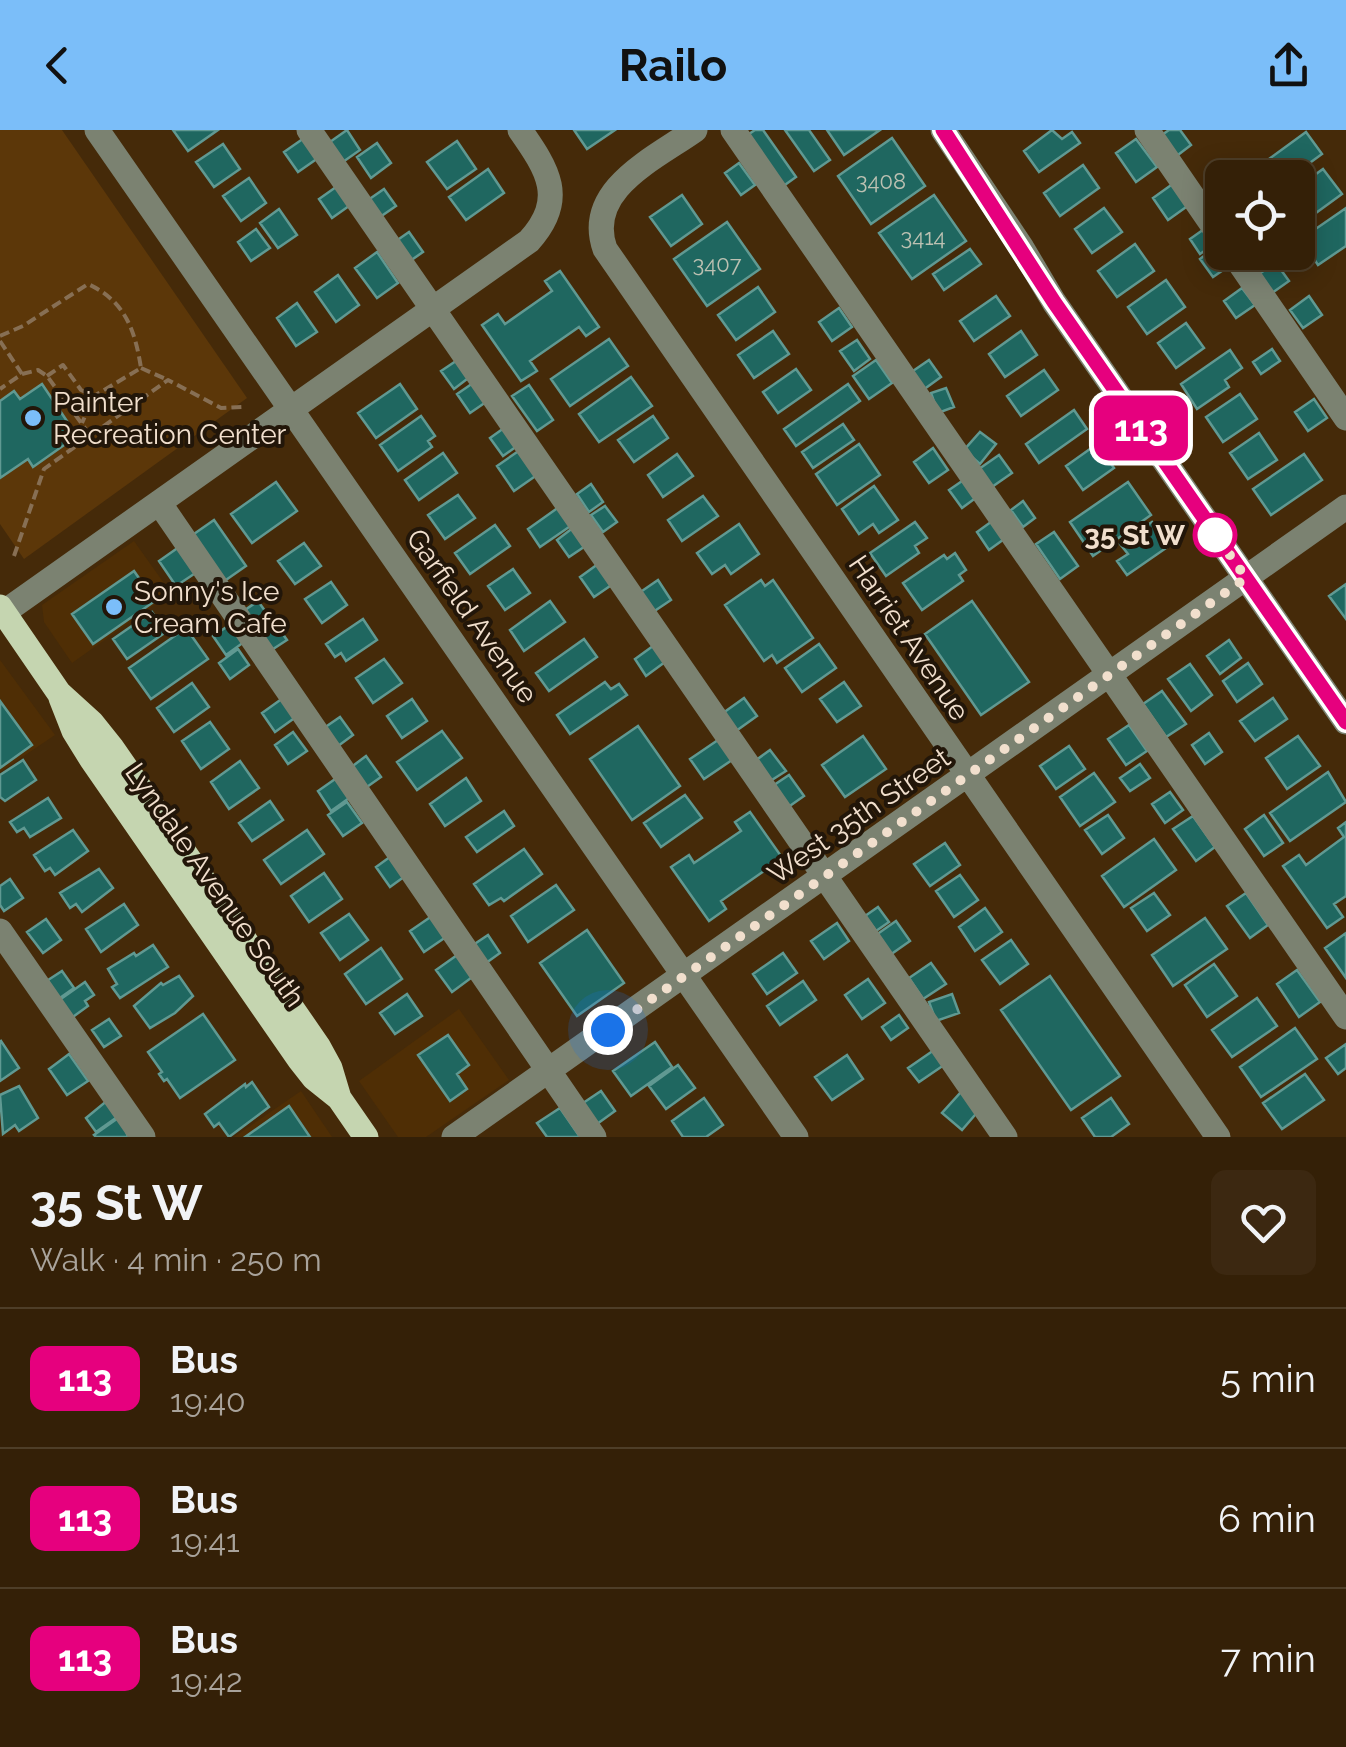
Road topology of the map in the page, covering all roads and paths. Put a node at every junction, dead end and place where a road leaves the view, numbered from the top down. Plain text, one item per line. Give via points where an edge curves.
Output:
1 (97, 130) edge
2 (309, 130) edge
3 (520, 130) edge
4 (694, 130) edge
5 (733, 130) edge
6 (943, 130) edge
7 (1147, 130) edge
8 (1205, 214) edge
9 (1244, 270) edge
10 (434, 310) junction
11 (1, 340) edge
12 (141, 368) junction
13 (22, 374) junction
14 (47, 376) junction
15 (168, 380) junction
16 (0, 390) edge
17 (94, 396) junction
18 (242, 407) dead end
19 (294, 411) junction
20 (1346, 418) edge
21 (82, 423) junction
22 (91, 436) junction
23 (160, 504) junction
24 (1346, 508) edge
25 (14, 556) dead end
26 (1246, 578) junction
27 (1, 611) edge
28 (1108, 677) junction
29 (1346, 722) edge
30 (967, 776) junction
31 (826, 877) junction
32 (0, 931) edge
33 (686, 976) junction
34 (1346, 1017) edge
35 (548, 1071) junction
36 (142, 1137) edge
37 (366, 1137) edge
38 (454, 1137) edge
39 (594, 1137) edge
40 (796, 1137) edge
41 (1005, 1137) edge
42 (1218, 1137) edge

1 - 19 street, Garfield Avenue
2 - 10 street
3 - 10 street via 550,184 542,227
4 - 30 street, Harriet Avenue via 612,192 600,216 605,249
5 - 28 street
6 - 26 street
7 - 8 street
9 - 20 street
10 - 19 street
10 - 31 street
11 - 12 path via 88,284 109,295 128,318
11 - 13 path
12 - 15 path
12 - 17 path
13 - 14 path via 38,370
13 - 16 path
14 - 17 path via 64,365 81,390
14 - 21 path
15 - 18 path via 222,408
15 - 22 path
17 - 21 path
19 - 23 street
19 - 33 street, Garfield Avenue
21 - 22 path
22 - 25 path via 44,469
23 - 27 street
23 - 35 street
24 - 26 street, West 35th Street
26 - 28 street, West 35th Street
26 - 29 street
27 - 37 main road, Lyndale Avenue South via 59,692 112,748 328,1063 339,1098
28 - 30 street, West 35th Street
28 - 34 street
30 - 31 street, West 35th Street
30 - 42 street, Harriet Avenue
31 - 33 street, West 35th Street
31 - 41 street
32 - 36 street
33 - 35 street, West 35th Street
33 - 40 street, Garfield Avenue
35 - 38 street, West 35th Street
35 - 39 street

